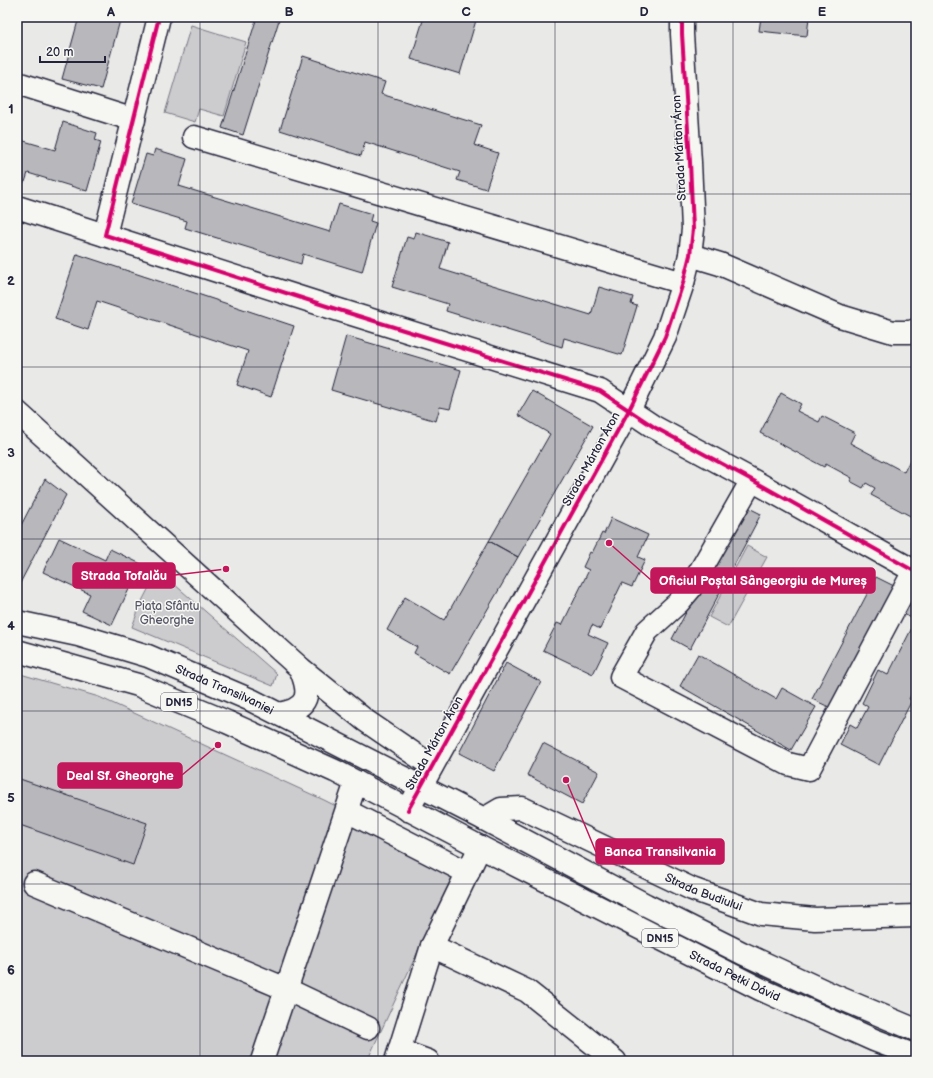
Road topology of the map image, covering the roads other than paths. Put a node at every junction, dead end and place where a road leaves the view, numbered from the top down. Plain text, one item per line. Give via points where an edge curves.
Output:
1 (159, 17) edge
2 (682, 17) edge
3 (17, 83) edge
4 (134, 120) junction
5 (194, 137) dead end
6 (17, 207) edge
7 (105, 235) junction
8 (690, 255) junction
9 (683, 282) junction
10 (916, 330) edge
11 (629, 410) junction
12 (17, 412) edge
13 (752, 480) junction
14 (17, 622) edge
15 (17, 651) edge
16 (300, 668) junction
17 (279, 714) junction
18 (432, 766) junction
19 (356, 782) junction
20 (420, 788) junction
21 (408, 810) junction
22 (347, 811) junction
23 (484, 819) junction
24 (480, 847) junction
25 (468, 873) junction
26 (34, 883) dead end
27 (916, 916) edge
28 (432, 946) junction
29 (286, 989) junction
30 (368, 1028) dead end
31 (916, 1030) edge
32 (398, 1056) edge
33 (916, 1056) edge
34 (262, 1061) edge
35 (428, 1061) edge
36 (615, 1061) edge

1 - 4 street
2 - 8 street, Strada Márton Áron via 693,229
3 - 4 street
4 - 7 street
5 - 9 street
6 - 7 street
7 - 11 street via 600,390
8 - 9 street, Strada Márton Áron
8 - 10 street via 720,264 840,316 893,332
9 - 11 street, Strada Márton Áron via 665,337
11 - 13 street via 654,427
11 - 18 street, Strada Márton Áron
12 - 16 street
13 - 13 street via 914,571 809,769 788,764 621,677 646,631 690,589
14 - 17 street, Strada Transilvaniei / DN15 via 78,635 148,656
15 - 19 street, DN15 via 138,685 227,722
16 - 17 street via 306,681 307,691 304,700 300,706
16 - 18 street via 366,721
17 - 20 street, Strada Transilvaniei / DN15
18 - 20 street, Strada Márton Áron
19 - 21 street, DN15
19 - 22 street
20 - 21 street, Strada Márton Áron
20 - 23 street, Strada Petki Dávid / DN15
21 - 24 street, Strada Petki Dávid / DN15
22 - 25 street
22 - 29 street
23 - 27 street, Strada Budiului via 500,809 522,808 692,889 761,914 815,918
23 - 31 street, Strada Petki Dávid / DN15 via 742,953
24 - 25 street
24 - 33 street, Strada Petki Dávid / DN15 via 760,989
25 - 28 street
26 - 29 street
28 - 32 street
28 - 36 street via 527,991
29 - 30 street
29 - 34 street
32 - 35 street

